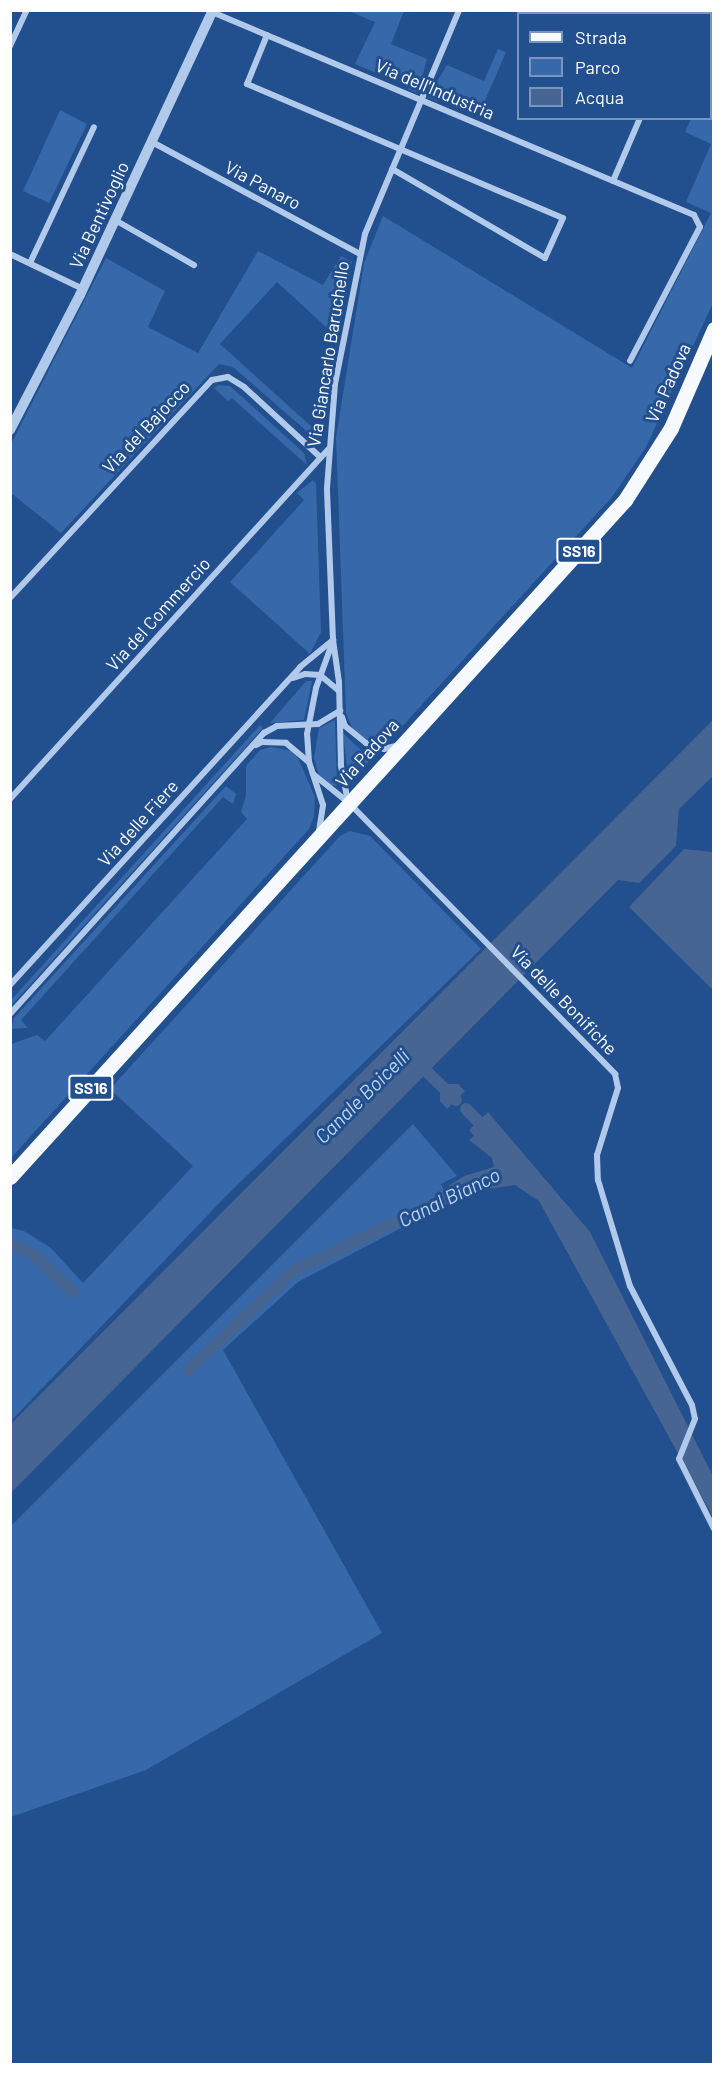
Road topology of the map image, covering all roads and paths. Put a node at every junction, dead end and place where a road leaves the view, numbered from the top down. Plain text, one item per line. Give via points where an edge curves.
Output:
1 (27, 10) edge
2 (459, 10) edge
3 (213, 11) edge
4 (267, 35) junction
5 (10, 46) edge
6 (422, 100) junction
7 (639, 120) edge
8 (94, 127) dead end
9 (152, 142) junction
10 (400, 149) junction
11 (392, 168) junction
12 (613, 181) junction
13 (115, 220) junction
14 (10, 254) edge
15 (360, 254) junction
16 (30, 263) junction
17 (194, 265) dead end
18 (83, 289) junction
19 (714, 329) edge
20 (630, 361) dead end
21 (10, 430) edge
22 (328, 449) junction
23 (320, 457) junction
24 (10, 598) edge
25 (333, 640) junction
26 (320, 675) junction
27 (287, 681) junction
28 (340, 696) junction
29 (340, 711) junction
30 (309, 723) junction
31 (402, 744) junction
32 (250, 749) junction
33 (309, 762) junction
34 (313, 774) junction
35 (10, 799) edge
36 (349, 803) junction
37 (315, 840) junction
38 (10, 985) edge
39 (10, 1014) edge
40 (10, 1177) edge
41 (714, 1529) edge

1 - 5 street
2 - 6 street, Via Giancarlo Baruchello
3 - 4 street, Via dell'Industria
3 - 9 street, Via Bentivoglio
4 - 6 street, Via dell'Industria
4 - 10 street via 247,84
6 - 10 street, Via Giancarlo Baruchello
6 - 12 street, Via dell'Industria
7 - 12 street
8 - 16 street
9 - 13 street, Via Bentivoglio
9 - 15 street, Via Panaro
10 - 11 street, Via Giancarlo Baruchello
10 - 11 street via 563,218 545,258
11 - 15 street, Via Giancarlo Baruchello
12 - 20 street, Via dell'Industria via 694,215 700,223
13 - 17 street
13 - 18 street, Via Bentivoglio
14 - 16 street
15 - 22 street, Via Giancarlo Baruchello via 340,354
16 - 18 street
18 - 21 street, Via Bentivoglio
19 - 31 main road, Via Padova / SS16 via 670,428 636,485
22 - 23 street, Via del Commercio
22 - 25 street, Via Giancarlo Baruchello
23 - 24 street, Via del Bajocco via 239,384 228,377 212,380
23 - 35 street, Via del Commercio
25 - 26 street
25 - 27 street, Via delle Fiere
25 - 28 street, Via Giancarlo Baruchello
26 - 27 street via 305,674
26 - 28 street via 336,686
26 - 30 street
27 - 38 street, Via delle Fiere
28 - 29 street, Via Giancarlo Baruchello
29 - 30 street, Via delle Fiere via 318,724
29 - 31 street via 345,726 366,743 384,749
29 - 36 street, Via Giancarlo Baruchello via 341,765
30 - 32 street, Via delle Fiere via 276,726
30 - 33 street
31 - 36 main road, Via Padova / SS16
32 - 33 street via 262,742 286,743
32 - 39 street, Via delle Fiere
33 - 34 street
34 - 36 street, Via delle Bonifiche
34 - 37 street via 323,806
36 - 37 main road, Via Padova / SS16
36 - 41 street, Via delle Bonifiche via 618,1080 597,1155 598,1180 630,1286 692,1405 695,1419 679,1459
37 - 40 main road, Via Padova / SS16

